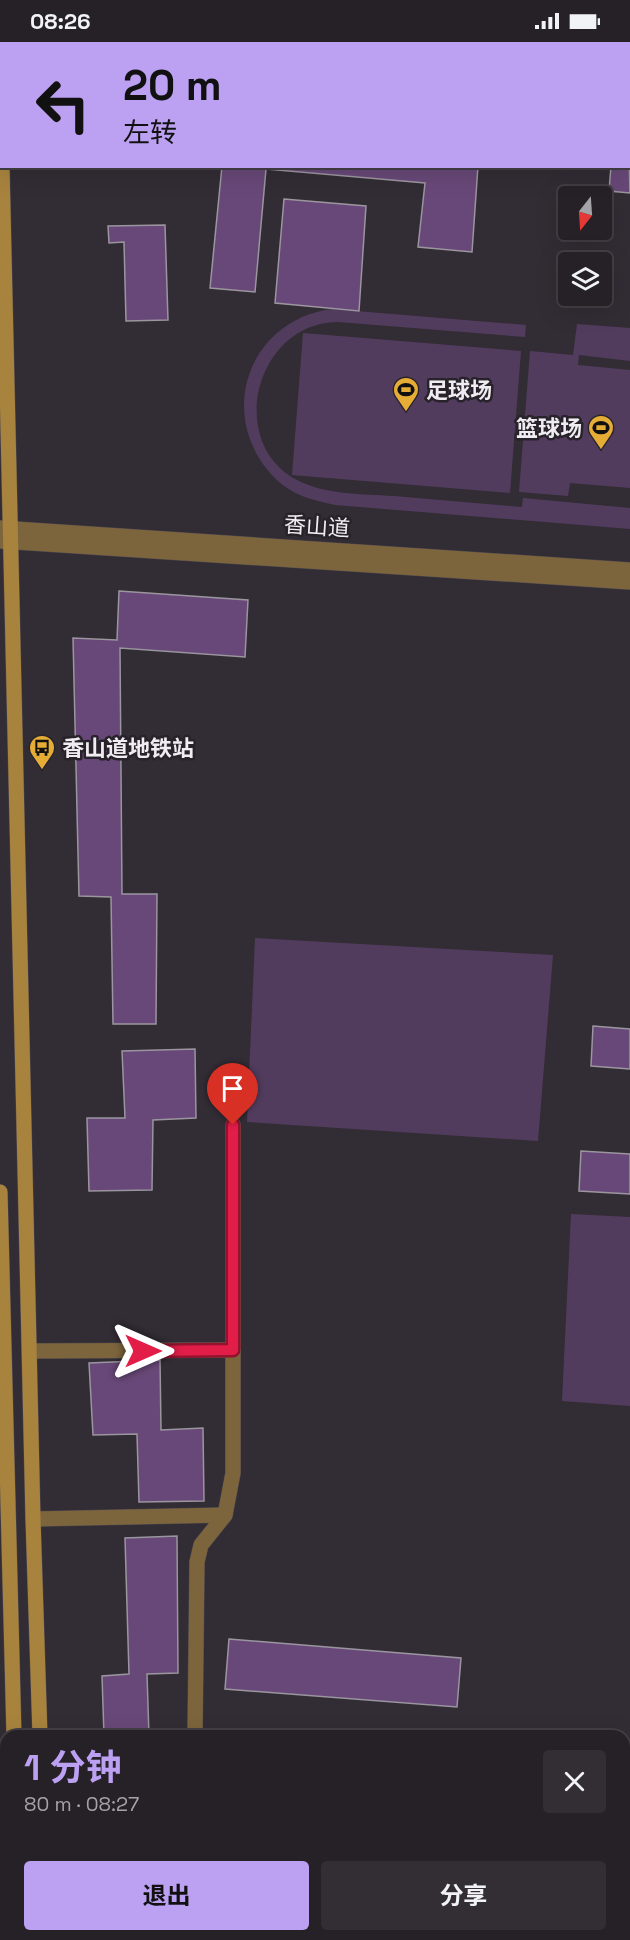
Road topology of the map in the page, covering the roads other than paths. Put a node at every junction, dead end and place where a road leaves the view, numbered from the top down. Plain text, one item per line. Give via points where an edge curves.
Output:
1 (2, 168) edge
2 (4, 535) edge
3 (630, 570) edge
4 (630, 582) edge
5 (233, 1125) dead end
6 (0, 1192) edge
7 (233, 1350) junction
8 (30, 1351) junction
9 (225, 1515) junction
10 (33, 1519) junction
11 (14, 1730) edge
12 (40, 1730) edge
13 (195, 1730) edge

1 - 2 main road
2 - 3 street, 香山道
2 - 4 street, 香山道
2 - 8 main road
5 - 7 street
6 - 11 main road
7 - 8 street
7 - 9 street via 233,1473
8 - 10 main road
9 - 10 street
9 - 13 street via 201,1545 197,1562
10 - 12 main road

